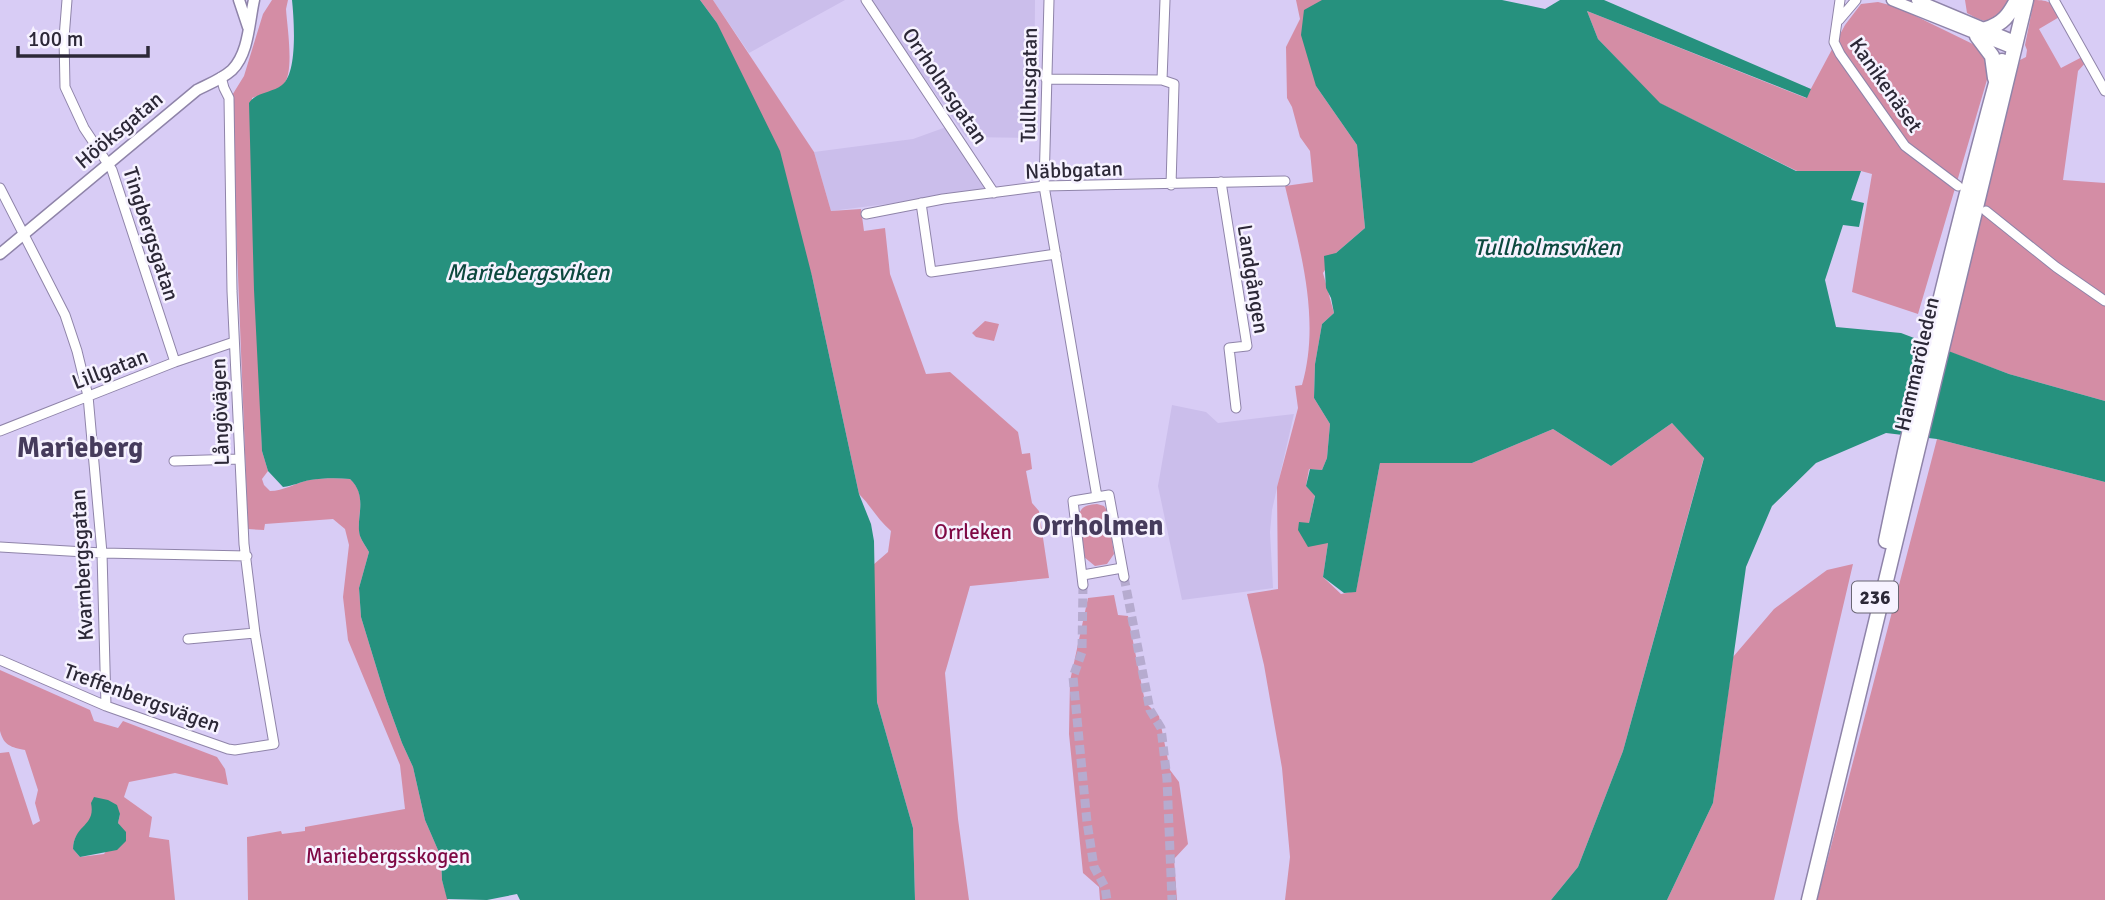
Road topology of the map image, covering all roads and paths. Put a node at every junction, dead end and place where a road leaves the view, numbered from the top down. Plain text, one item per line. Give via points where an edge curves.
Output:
1 (67, 0) edge
2 (239, 0) edge
3 (254, 0) edge
4 (866, 0) edge
5 (1049, 0) edge
6 (1165, 0) edge
7 (1840, 0) edge
8 (1856, 0) edge
9 (1892, 0) edge
10 (1917, 0) edge
11 (2017, 0) edge
12 (2026, 0) edge
13 (2054, 0) edge
14 (1838, 22) junction
15 (248, 29) junction
16 (1982, 32) junction
17 (2011, 44) junction
18 (221, 77) junction
19 (1046, 79) junction
20 (1162, 80) junction
21 (1996, 84) junction
22 (2105, 91) edge
23 (109, 163) junction
24 (1285, 181) dead end
25 (1221, 182) junction
26 (1171, 185) junction
27 (1044, 186) junction
28 (1958, 186) dead end
29 (0, 188) edge
30 (994, 193) junction
31 (921, 203) junction
32 (1986, 211) dead end
33 (866, 214) dead end
34 (23, 235) junction
35 (0, 254) edge
36 (1056, 254) junction
37 (2105, 301) edge
38 (1944, 315) junction
39 (234, 342) junction
40 (175, 362) junction
41 (88, 397) junction
42 (1236, 408) dead end
43 (0, 431) edge
44 (239, 459) junction
45 (174, 461) dead end
46 (1097, 497) junction
47 (0, 547) edge
48 (102, 553) junction
49 (247, 556) junction
50 (255, 633) junction
51 (188, 639) dead end
52 (0, 660) edge
53 (106, 706) junction
54 (274, 744) joint
55 (1809, 900) edge

1 - 23 street, Tingbergsgatan via 65,87
2 - 15 street
3 - 15 street, Hööksgatan
4 - 30 street, Orrholmsgatan
5 - 19 street, Tullhusgatan
6 - 20 street
7 - 14 street, Kanikenäset
8 - 14 street, Kanikenäset
9 - 16 street
10 - 16 street
11 - 16 main road via 2001,23
11 - 17 main road, Hammaröleden / 236
12 - 17 main road, Hammaröleden / 236
13 - 22 street
14 - 28 street, Kanikenäset via 1834,42 1899,138
15 - 18 street, Hööksgatan via 241,58
16 - 17 street
16 - 21 main road
17 - 21 main road, Hammaröleden / 236
17 - 38 main road, Hammaröleden / 236
18 - 23 street, Hööksgatan via 197,90
18 - 39 street, Långövägen via 229,98
19 - 20 street
19 - 27 street, Tullhusgatan
20 - 26 street via 1174,84
21 - 38 main road, Hammaröleden / 236
23 - 34 street, Hööksgatan
23 - 40 street, Tingbergsgatan
24 - 25 street, Näbbgatan
25 - 26 street, Näbbgatan
25 - 42 street, Landgången via 1247,346 1229,348
26 - 27 street, Näbbgatan
27 - 30 street, Näbbgatan
27 - 36 street, Tullhusgatan
29 - 34 street, Kvarnbergsgatan
30 - 31 street, Näbbgatan
31 - 33 street, Näbbgatan
31 - 36 street via 931,272
32 - 37 street
34 - 35 street, Hööksgatan
34 - 41 street, Kvarnbergsgatan via 65,315
36 - 46 street, Tullhusgatan
38 - 55 main road, Hammaröleden / 236
39 - 40 street, Lillgatan
39 - 44 street, Långövägen
40 - 41 street, Lillgatan
41 - 43 street, Lillgatan
41 - 48 street, Kvarnbergsgatan
44 - 45 street
44 - 49 street, Långövägen
46 - 46 street via 1073,501 1083,580 1123,572 1109,495
47 - 48 street
48 - 49 street
48 - 53 street, Kvarnbergsgatan
49 - 50 street, Långövägen
50 - 51 street
50 - 54 street, Långövägen
52 - 53 street, Treffenbergsvägen
53 - 54 street, Treffenbergsvägen via 235,750

